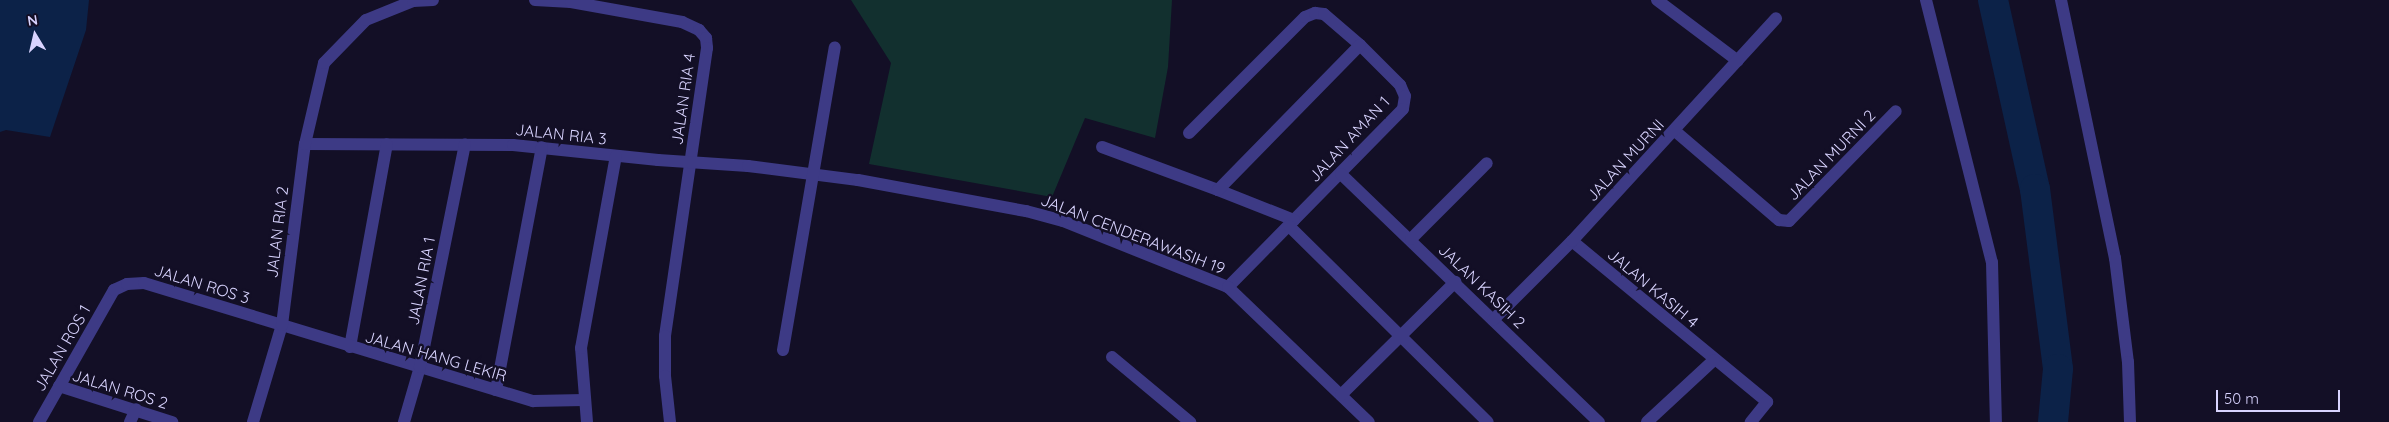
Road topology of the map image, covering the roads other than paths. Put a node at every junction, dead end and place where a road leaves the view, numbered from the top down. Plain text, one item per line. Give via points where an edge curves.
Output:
1 (433, 0) edge
2 (535, 0) edge
3 (1658, 0) edge
4 (1926, 0) edge
5 (2061, 0) edge
6 (391, 4) edge
7 (1776, 18) dead end
8 (1360, 45) junction
9 (836, 47) dead end
10 (1738, 61) junction
11 (1896, 112) dead end
12 (1675, 131) junction
13 (1189, 132) dead end
14 (305, 144) junction
15 (387, 144) junction
16 (465, 144) junction
17 (1102, 146) dead end
18 (542, 147) junction
19 (616, 156) junction
20 (691, 163) junction
21 (1487, 163) dead end
22 (813, 174) junction
23 (1341, 174) junction
24 (1218, 190) junction
25 (1292, 223) junction
26 (1412, 239) junction
27 (1572, 241) junction
28 (1454, 282) junction
29 (1228, 287) junction
30 (114, 290) joint
31 (1493, 320) junction
32 (282, 325) junction
33 (1401, 335) junction
34 (350, 347) junction
35 (783, 350) dead end
36 (1112, 357) dead end
37 (1714, 360) junction
38 (420, 367) junction
39 (59, 386) junction
40 (496, 390) junction
41 (1341, 395) junction
42 (584, 400) junction
43 (136, 409) junction
44 (1363, 420) edge
45 (39, 422) edge
46 (130, 422) edge
47 (172, 422) edge
48 (253, 422) edge
49 (404, 422) edge
50 (588, 422) edge
51 (670, 422) edge
52 (1190, 422) edge
53 (1488, 422) edge
54 (1599, 422) edge
55 (1647, 422) edge
56 (1751, 422) edge
57 (1996, 422) edge
58 (2130, 422) edge

1 - 6 street
2 - 20 street, JALAN RIA 4 via 570,2 682,22 702,34 707,48
3 - 10 street
4 - 57 street via 1992,262
5 - 58 street via 2115,258 2128,362
6 - 14 street via 366,20 324,63
7 - 10 street, JALAN MURNI
8 - 13 street, JALAN AMAN 1 via 1324,14 1315,13 1305,18
8 - 23 street, JALAN AMAN 1 via 1400,85 1406,96 1403,109
8 - 24 street
9 - 22 street
10 - 12 street, JALAN MURNI
11 - 12 street, JALAN MURNI 2 via 1789,221 1779,220
12 - 27 street, JALAN MURNI
14 - 15 street, JALAN RIA 3
14 - 32 street, JALAN RIA 2
15 - 16 street, JALAN RIA 3
15 - 34 street
16 - 18 street, JALAN RIA 3
16 - 38 street, JALAN RIA 1
17 - 24 street
18 - 19 street, JALAN RIA 3
18 - 40 street
19 - 20 street, JALAN RIA 3
19 - 42 street via 581,348
20 - 22 street, JALAN RIA 3
20 - 51 street, JALAN RIA 4 via 665,336
21 - 26 street
22 - 29 street, JALAN CENDERAWASIH 19 via 1026,211 1063,221
22 - 35 street
23 - 25 street, JALAN AMAN 1
23 - 26 street, JALAN KASIH 2
24 - 25 street
25 - 29 street, JALAN AMAN 1
25 - 33 street
26 - 28 street, JALAN KASIH 2
27 - 31 street, JALAN MURNI
27 - 37 street, JALAN KASIH 4
28 - 31 street, JALAN KASIH 2
28 - 33 street
29 - 41 street, JALAN CENDERAWASIH 19
30 - 32 street, JALAN ROS 3 via 127,284 144,283
30 - 39 street, JALAN ROS 1
31 - 54 street, JALAN KASIH 2
32 - 34 street, JALAN HANG LEKIR
32 - 48 street, JALAN RIA 2
33 - 41 street
33 - 53 street
34 - 38 street, JALAN HANG LEKIR
36 - 52 street
37 - 55 street
37 - 56 street, JALAN KASIH 4 via 1766,402
38 - 40 street, JALAN HANG LEKIR
38 - 49 street, JALAN RIA 1
39 - 43 street, JALAN ROS 2
39 - 45 street, JALAN ROS 1
40 - 42 street, JALAN HANG LEKIR via 550,403
41 - 44 street, JALAN CENDERAWASIH 19
42 - 50 street
43 - 46 street
43 - 47 street, JALAN ROS 2

